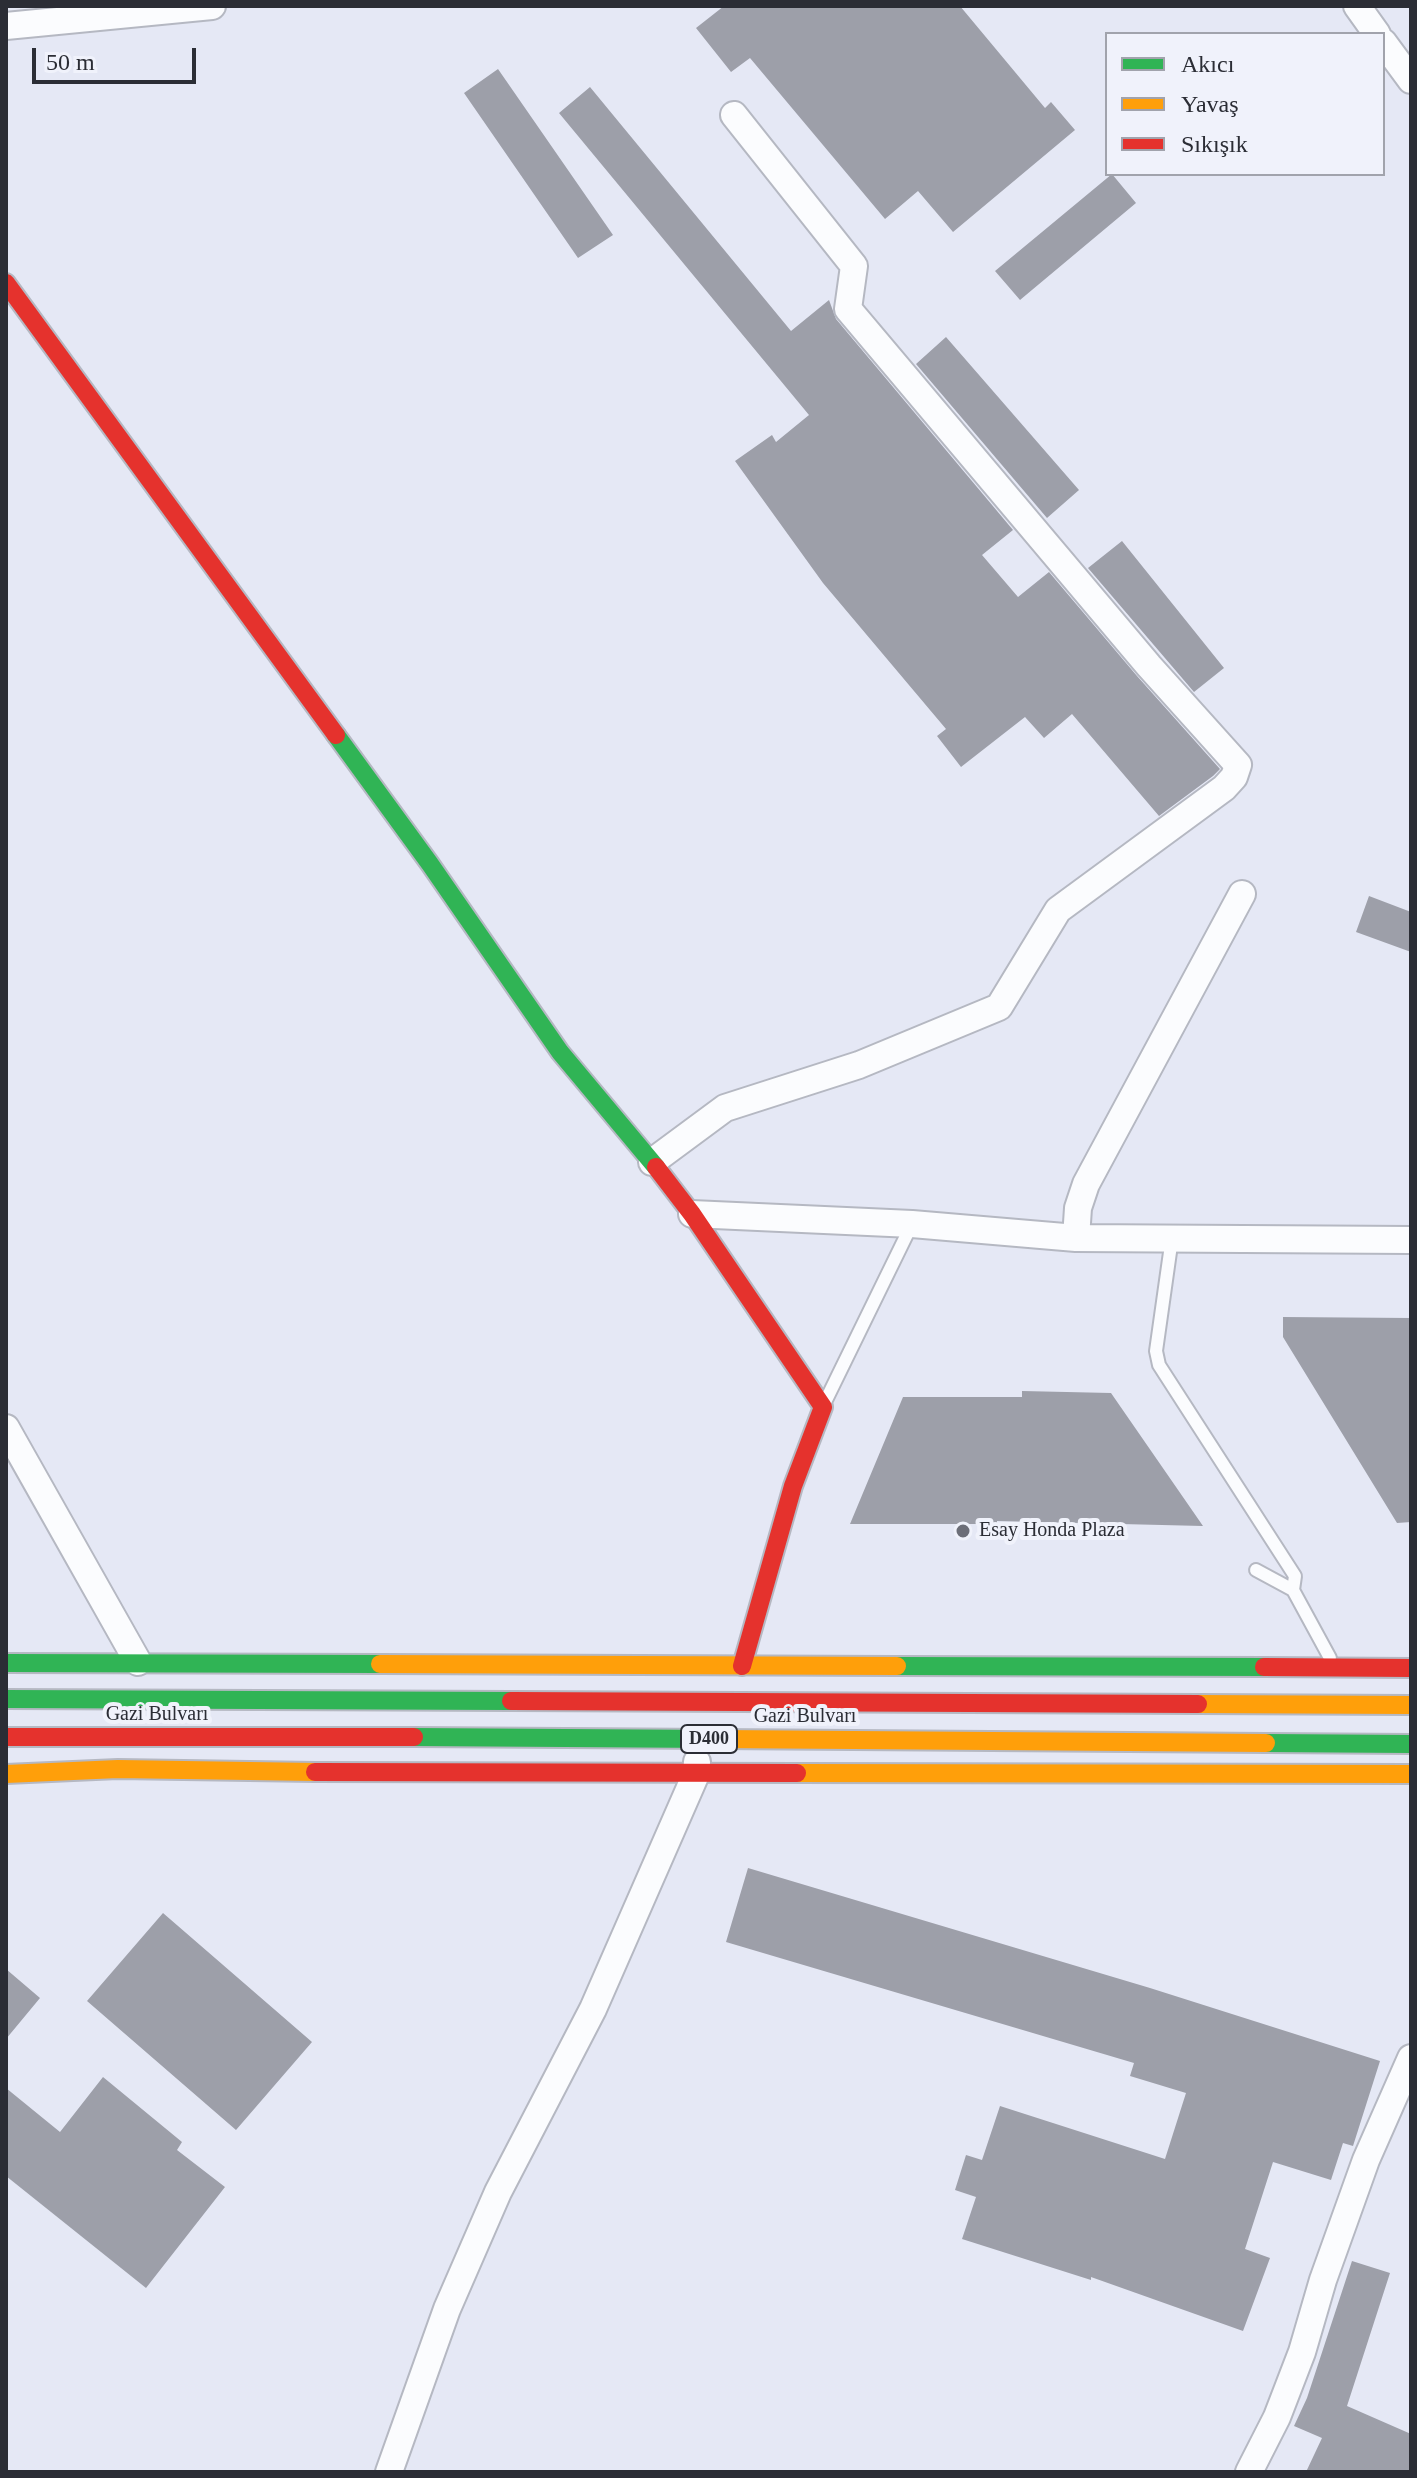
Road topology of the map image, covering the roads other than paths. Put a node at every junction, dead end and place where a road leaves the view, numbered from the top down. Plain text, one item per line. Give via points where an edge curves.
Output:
1 (212, 6) edge
2 (1357, 6) edge
3 (6, 26) edge
4 (1376, 32) edge
5 (1385, 45) edge
6 (1411, 80) edge
7 (734, 115) dead end
8 (6, 283) edge
9 (1242, 894) dead end
10 (652, 1162) junction
11 (692, 1214) junction
12 (912, 1224) junction
13 (1076, 1238) junction
14 (1172, 1238) junction
15 (1411, 1240) edge
16 (823, 1407) junction
17 (6, 1428) edge
18 (1256, 1570) dead end
19 (1293, 1590) junction
20 (138, 1662) junction
21 (6, 1663) edge
22 (742, 1666) junction
23 (1335, 1668) junction
24 (1411, 1668) edge
25 (6, 1699) edge
26 (1411, 1705) edge
27 (6, 1737) edge
28 (699, 1738) junction
29 (1411, 1744) edge
30 (6, 1774) edge
31 (696, 1774) junction
32 (1411, 1774) edge
33 (1411, 2058) edge
34 (389, 2472) edge
35 (1249, 2472) edge

1 - 3 street
2 - 4 street
5 - 6 street
7 - 10 street via 854,266 848,309 1238,765 1224,788 1058,910 999,1007 859,1065 725,1108
8 - 10 main road via 430,864 560,1052
9 - 13 street via 1086,1184
10 - 11 main road
11 - 12 street
11 - 16 main road
12 - 13 street
12 - 16 lane
13 - 14 street
14 - 15 street
14 - 19 lane via 1156,1351 1159,1365 1295,1576
16 - 22 main road via 793,1486
17 - 20 street
18 - 19 lane
19 - 23 lane
20 - 21 main road
20 - 22 main road
22 - 23 main road
23 - 24 main road
25 - 26 main road, Gazi Bulvarı / D400
27 - 28 main road, Gazi Bulvarı / D400
28 - 29 main road, Gazi Bulvarı / D400
28 - 31 street
30 - 31 main road via 118,1769
31 - 32 main road
31 - 34 street via 593,2009 498,2192 447,2309
33 - 35 street via 1366,2160 1277,2417

